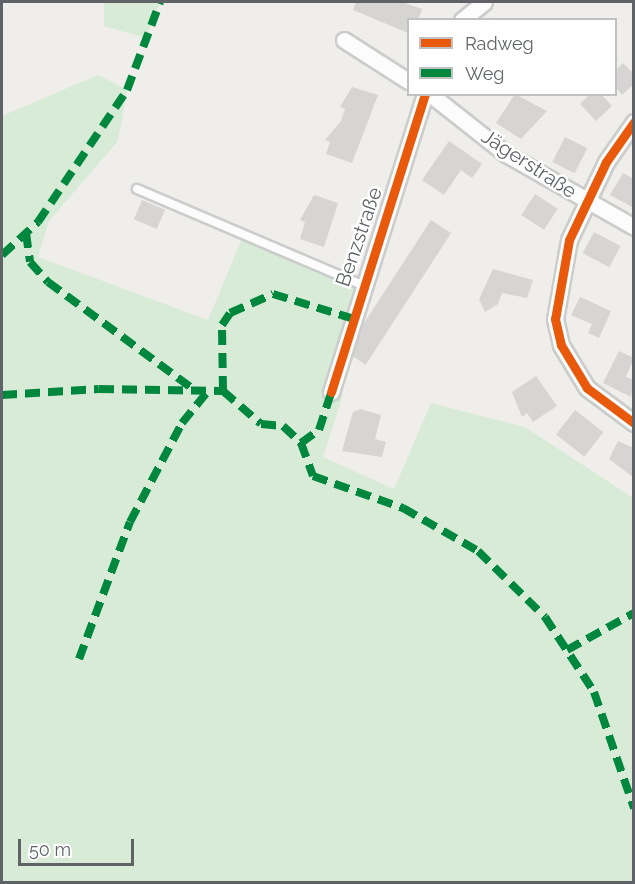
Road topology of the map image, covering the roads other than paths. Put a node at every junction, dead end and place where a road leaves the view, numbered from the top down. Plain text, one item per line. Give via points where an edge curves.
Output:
1 (484, 2) edge
2 (464, 18) edge
3 (344, 40) dead end
4 (407, 80) edge
5 (424, 96) edge
6 (432, 96) edge
7 (633, 122) edge
8 (137, 189) dead end
9 (586, 201) junction
10 (633, 226) edge
11 (362, 285) junction
12 (331, 392) dead end
13 (633, 423) edge

1 - 2 street
3 - 4 street
5 - 11 street, Benzstraße
6 - 9 street, Jägerstraße via 506,154
7 - 9 street
8 - 11 lane
9 - 10 street, Jägerstraße
9 - 13 street via 560,268 555,319 561,345 587,388
11 - 12 street, Benzstraße

